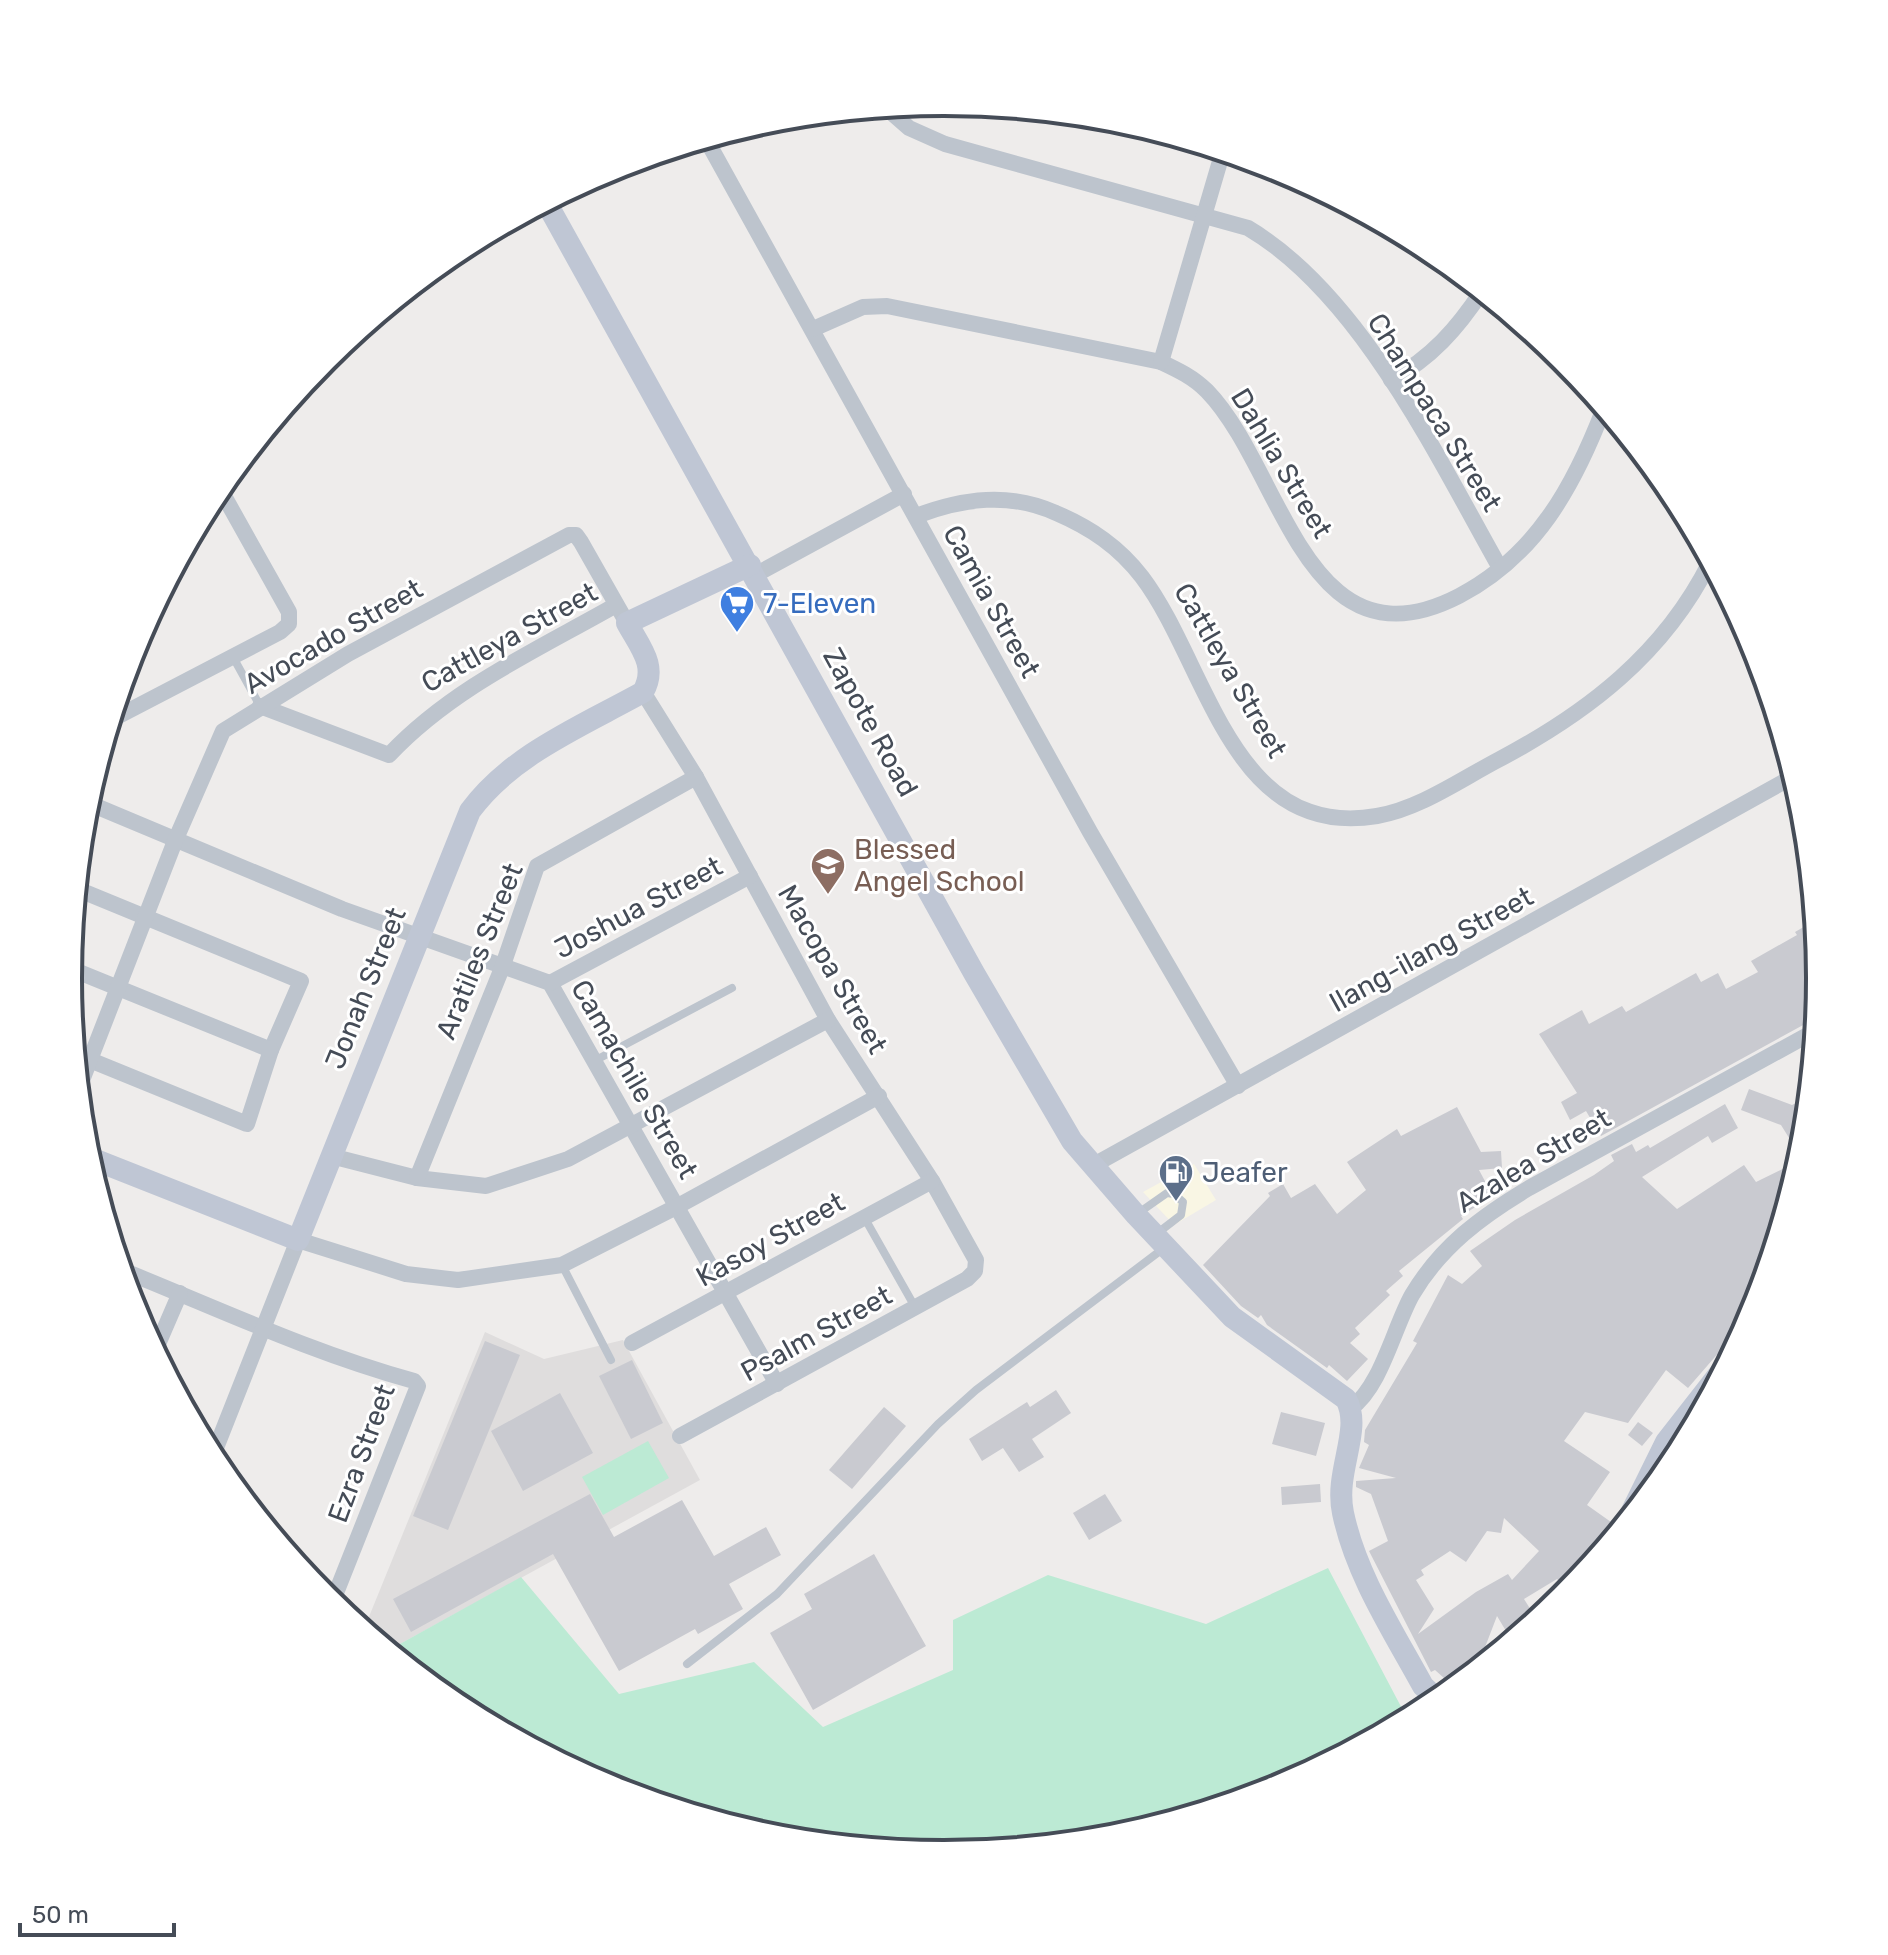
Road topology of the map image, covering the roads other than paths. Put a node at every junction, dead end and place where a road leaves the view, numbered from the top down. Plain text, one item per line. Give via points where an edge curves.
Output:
1 (896, 117) edge
2 (711, 148) edge
3 (1220, 161) edge
4 (551, 211) edge
5 (1206, 216) junction
6 (1476, 300) edge
7 (813, 329) junction
8 (1161, 362) junction
9 (1391, 380) junction
10 (1600, 419) edge
11 (904, 494) junction
12 (226, 500) edge
13 (916, 516) junction
14 (1500, 568) junction
15 (752, 570) junction
16 (1704, 571) edge
17 (622, 614) junction
18 (233, 657) junction
19 (643, 692) junction
20 (260, 706) junction
21 (124, 713) edge
22 (696, 777) junction
23 (1783, 782) edge
24 (99, 808) edge
25 (175, 841) junction
26 (750, 876) junction
27 (87, 893) edge
28 (146, 916) junction
29 (418, 938) junction
30 (502, 968) junction
31 (82, 973) edge
32 (550, 983) junction
33 (118, 987) junction
34 (732, 988) dead end
35 (828, 1020) junction
36 (1804, 1037) edge
37 (271, 1050) junction
38 (86, 1052) edge
39 (86, 1058) edge
40 (596, 1060) junction
41 (1238, 1086) junction
42 (879, 1096) junction
43 (631, 1124) junction
44 (331, 1156) junction
45 (103, 1163) edge
46 (1092, 1166) junction
47 (417, 1178) junction
48 (932, 1181) junction
49 (678, 1206) junction
50 (1136, 1215) junction
51 (864, 1217) junction
52 (298, 1240) junction
53 (1159, 1241) junction
54 (562, 1265) junction
55 (975, 1271) joint
56 (136, 1276) edge
57 (180, 1293) junction
58 (724, 1294) junction
59 (916, 1308) junction
60 (262, 1330) junction
61 (161, 1337) edge
62 (632, 1343) dead end
63 (611, 1360) dead end
64 (777, 1384) junction
65 (1351, 1408) junction
66 (1688, 1414) edge
67 (680, 1436) dead end
68 (218, 1442) edge
69 (1655, 1464) edge
70 (337, 1590) edge
71 (687, 1664) dead end
72 (1428, 1691) edge

1 - 5 street, Champaca Street via 945,144
2 - 7 street, Camia Street
3 - 5 street
4 - 15 main road, Zapote Road
5 - 8 street
5 - 9 street, Champaca Street via 1248,228 1290,258 1349,322
6 - 9 street via 1448,338
7 - 8 street, Dahlia Street via 863,307 887,306
7 - 11 street, Camia Street
8 - 14 street, Dahlia Street via 1208,392 1296,540 1349,602 1375,613 1400,615 1440,606
9 - 14 street, Champaca Street
10 - 14 street, Dahlia Street via 1552,517
11 - 13 street, Camia Street
11 - 15 street, Cattleya Street
12 - 18 street via 289,612 289,624 280,632
13 - 16 street, Cattleya Street via 999,497 1043,507 1089,527 1143,578 1237,750 1268,791 1302,808 1339,817 1377,816 1415,803 1563,725 1635,666 1673,621
13 - 41 street, Camia Street
15 - 17 main road, Cattleya Street
15 - 46 main road, Zapote Road via 1045,1099
17 - 19 main road via 650,665
17 - 20 street, Cattleya Street via 453,697 389,755
17 - 20 street, Avocado Street via 576,535 569,535
18 - 20 lane
18 - 21 street
19 - 22 street, Macopa Street
19 - 29 main road, Jonah Street via 532,754 488,786 470,811
20 - 25 street, Avocado Street via 223,731
22 - 26 street, Macopa Street
22 - 30 street, Aratiles Street via 537,866
23 - 41 street, Ilang-ilang Street
24 - 25 street, Camachile Street
25 - 28 street, Avocado Street
25 - 29 street, Camachile Street
26 - 32 street, Joshua Street
26 - 35 street, Macopa Street
27 - 28 street
28 - 33 street, Avocado Street
28 - 37 street via 301,981
29 - 30 street, Camachile Street
29 - 44 main road, Jonah Street
30 - 32 street, Camachile Street
30 - 47 street, Aratiles Street
31 - 33 street
32 - 40 street, Camachile Street
33 - 37 street
33 - 38 street, Avocado Street
34 - 40 lane
35 - 42 street, Macopa Street
35 - 43 street
36 - 65 street, Azalea Street via 1529,1188 1469,1228 1430,1267 1363,1398
37 - 39 street via 247,1124
40 - 43 street, Camachile Street
41 - 46 street, Ilang-ilang Street
42 - 48 street, Macopa Street
42 - 49 street
43 - 47 street via 568,1159 486,1186
43 - 49 street, Camachile Street
44 - 47 street
44 - 52 main road, Jonah Street
45 - 52 main road
46 - 50 main road, Zapote Road
48 - 51 street, Kasoy Street
48 - 55 street, Macopa Street via 976,1260
49 - 54 street
49 - 58 street, Camachile Street
50 - 53 main road, Zapote Road
50 - 53 lane via 1167,1193 1179,1197 1184,1209
51 - 58 street, Kasoy Street
51 - 59 lane
52 - 54 street via 406,1274 458,1280
52 - 60 street, Jonah Street
53 - 65 main road, Zapote Road via 1232,1317 1340,1392
53 - 71 lane via 938,1424 777,1594
54 - 63 lane
55 - 59 street, Psalm Street
56 - 57 street
57 - 60 street
57 - 61 street
58 - 62 street, Kasoy Street
58 - 64 street, Camachile Street
59 - 64 street, Psalm Street
60 - 68 street, Jonah Street
60 - 70 street, Ezra Street via 418,1386
64 - 67 street, Psalm Street
65 - 72 main road via 1353,1429 1340,1482 1352,1548
66 - 69 main road

